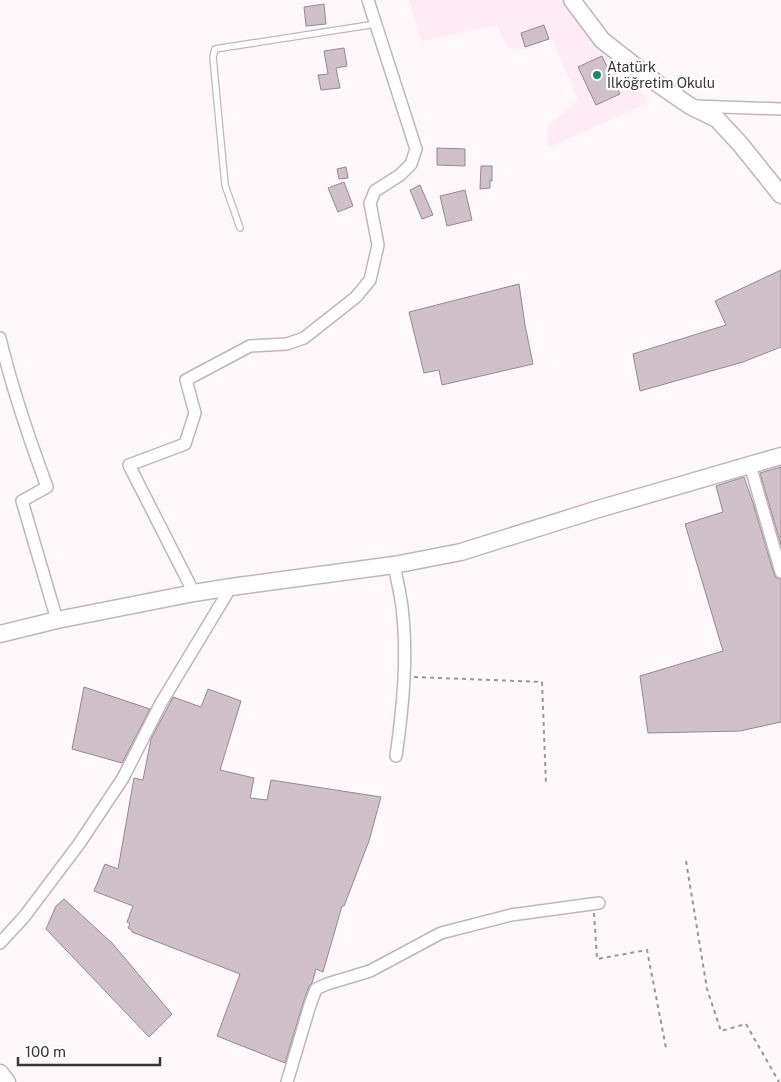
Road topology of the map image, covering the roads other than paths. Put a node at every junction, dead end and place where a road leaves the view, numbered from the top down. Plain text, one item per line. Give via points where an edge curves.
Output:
1 (368, 0) edge
2 (572, 0) edge
3 (376, 24) junction
4 (690, 106) junction
5 (781, 109) edge
6 (781, 195) edge
7 (240, 228) dead end
8 (0, 338) edge
9 (781, 456) edge
10 (750, 465) junction
11 (394, 565) junction
12 (781, 572) edge
13 (231, 587) junction
14 (194, 593) junction
15 (57, 620) junction
16 (0, 634) edge
17 (396, 756) dead end
18 (596, 903) road end
19 (0, 942) edge
20 (0, 1073) edge
21 (7, 1082) edge
22 (287, 1082) edge

1 - 3 street
2 - 4 street via 602,40
3 - 7 lane via 215,49 213,57 225,185
3 - 14 street via 416,150 411,164 375,191 370,203 378,245 370,280 356,296 304,338 288,344 250,346 186,380 195,413 185,444 129,465
4 - 5 street
4 - 6 street via 717,119
8 - 15 street via 47,487 22,502
9 - 10 street
10 - 11 street via 461,552
10 - 12 street
11 - 13 street
11 - 17 street via 402,608 404,648 402,715
13 - 14 street
13 - 19 street via 161,703 123,778 79,844 24,917
14 - 15 street
15 - 16 street
18 - 22 street via 511,915 441,933 370,971 326,984 316,990
20 - 21 street

